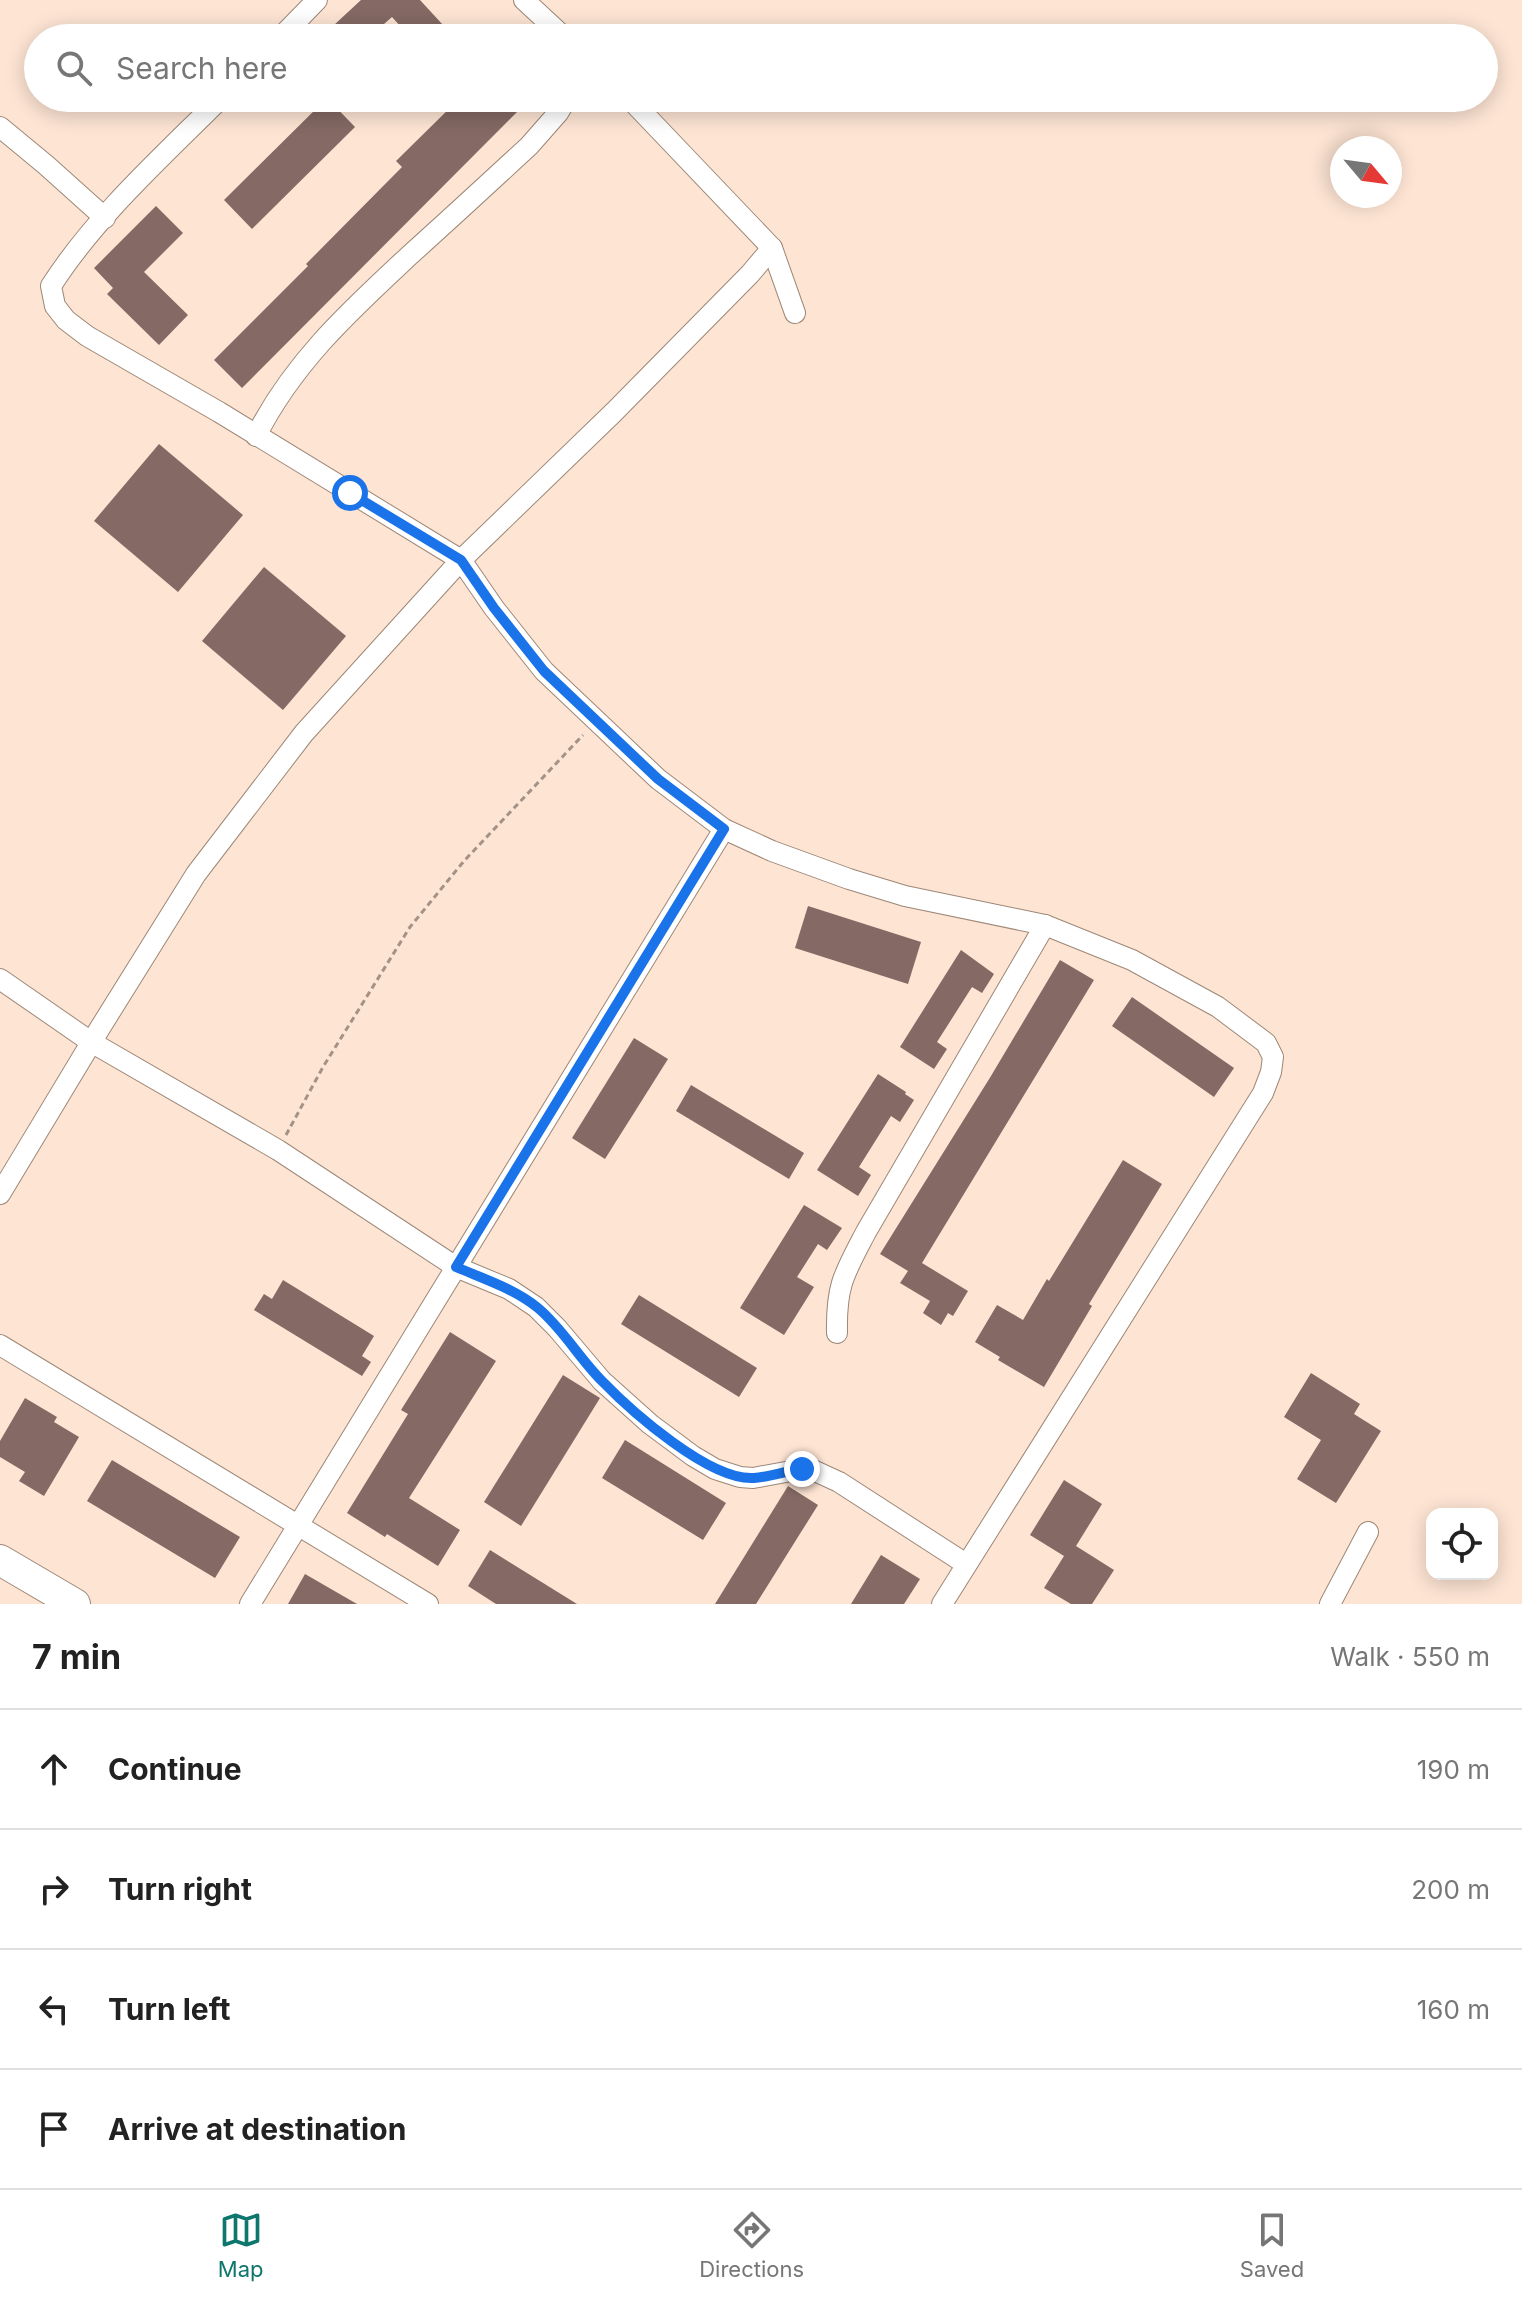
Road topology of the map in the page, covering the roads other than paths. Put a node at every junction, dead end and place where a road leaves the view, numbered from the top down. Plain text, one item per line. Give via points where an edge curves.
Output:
1 (317, 0) edge
2 (524, 0) edge
3 (294, 24) edge
4 (550, 24) edge
5 (207, 112) edge
6 (559, 112) edge
7 (642, 112) edge
8 (0, 127) edge
9 (105, 218) junction
10 (772, 248) junction
11 (795, 313) dead end
12 (256, 436) junction
13 (461, 560) junction
14 (724, 829) junction
15 (1045, 925) junction
16 (0, 979) edge
17 (91, 1042) junction
18 (0, 1194) edge
19 (456, 1267) junction
20 (837, 1333) dead end
21 (0, 1345) edge
22 (298, 1525) junction
23 (1368, 1532) dead end
24 (0, 1560) edge
25 (966, 1564) junction
26 (75, 1604) edge
27 (250, 1604) edge
28 (428, 1604) edge
29 (942, 1604) edge
30 (1330, 1604) edge

1 - 3 street
2 - 4 street
5 - 9 street
6 - 12 street via 327,335 293,374
7 - 10 street
8 - 9 street
9 - 12 street via 51,286 55,306 87,336
10 - 11 street
10 - 13 street
12 - 13 street
13 - 14 street via 544,671 658,779
13 - 17 street via 304,733 196,874
14 - 15 street via 877,888
14 - 19 street
15 - 20 street via 842,1277
15 - 25 street via 1132,960 1218,1007 1266,1043 1273,1057 1263,1093
16 - 17 street
17 - 18 street
17 - 19 street via 278,1150
19 - 22 street
19 - 25 street via 509,1289 536,1307 602,1381 650,1424 715,1469 753,1478 815,1471
21 - 22 street
22 - 27 street
22 - 28 street
23 - 30 street
24 - 26 main road
25 - 29 street

